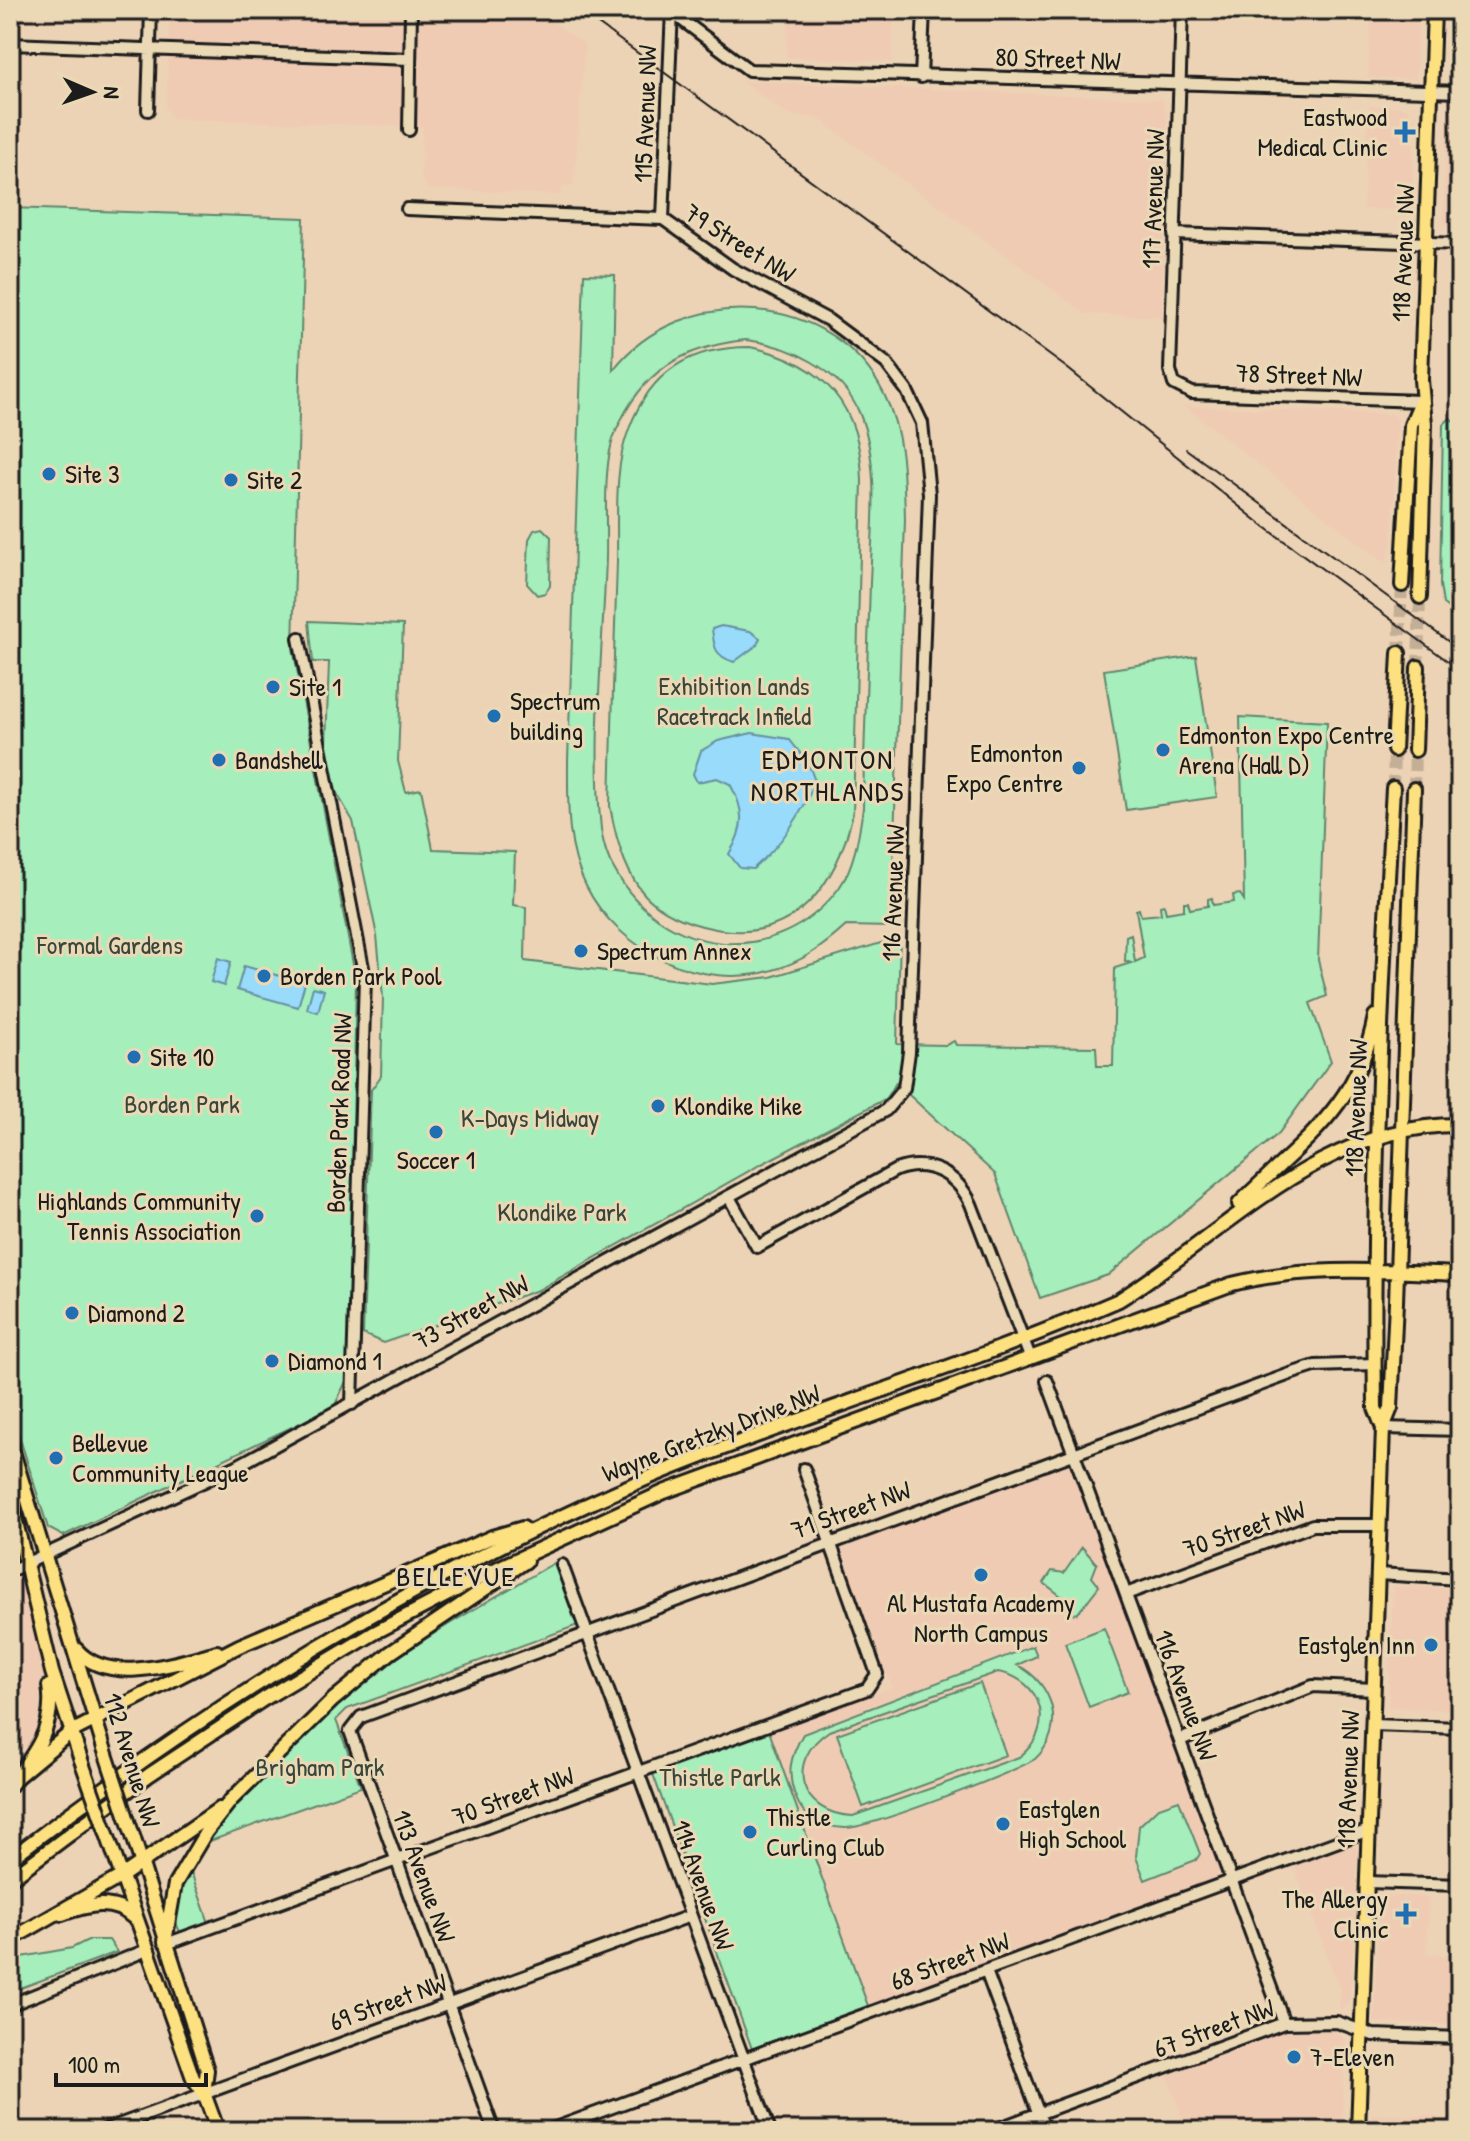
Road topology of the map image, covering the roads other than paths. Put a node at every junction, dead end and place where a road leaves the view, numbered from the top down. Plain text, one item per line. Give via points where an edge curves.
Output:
1 (151, 10) edge
2 (411, 10) edge
3 (924, 10) edge
4 (1182, 10) edge
5 (1434, 10) edge
6 (673, 12) edge
7 (10, 44) edge
8 (149, 49) junction
9 (410, 59) junction
10 (921, 77) junction
11 (1179, 85) junction
12 (1431, 91) junction
13 (1460, 92) edge
14 (148, 110) dead end
15 (409, 130) dead end
16 (407, 209) dead end
17 (663, 219) junction
18 (1174, 234) junction
19 (1426, 242) junction
20 (1460, 244) edge
21 (1177, 387) joint
22 (1421, 401) junction
23 (927, 451) joint
24 (1402, 585) tunnel mouth
25 (1420, 597) tunnel mouth
26 (299, 638) dead end
27 (1399, 653) tunnel mouth
28 (1418, 667) tunnel mouth
29 (1394, 750) tunnel mouth
30 (1415, 750) tunnel mouth
31 (1393, 788) tunnel mouth
32 (1414, 789) tunnel mouth
33 (1382, 972) junction
34 (900, 1096) joint
35 (1460, 1125) edge
36 (1403, 1130) junction
37 (1376, 1138) junction
38 (729, 1197) junction
39 (1206, 1238) junction
40 (1374, 1271) junction
41 (1397, 1272) junction
42 (1460, 1274) edge
43 (1023, 1338) junction
44 (1030, 1357) junction
45 (1374, 1364) junction
46 (1047, 1381) dead end
47 (352, 1404) junction
48 (1383, 1428) junction
49 (1460, 1430) edge
50 (10, 1442) edge
51 (1075, 1452) junction
52 (804, 1469) dead end
53 (10, 1497) edge
54 (557, 1518) junction
55 (1380, 1525) junction
56 (560, 1538) junction
57 (830, 1541) junction
58 (45, 1555) junction
59 (25, 1564) junction
60 (562, 1565) dead end
61 (10, 1571) edge
62 (1378, 1574) junction
63 (1460, 1579) edge
64 (1126, 1594) junction
65 (588, 1630) junction
66 (43, 1639) junction
67 (74, 1646) junction
68 (239, 1646) junction
69 (1374, 1689) junction
70 (95, 1721) junction
71 (1372, 1725) junction
72 (351, 1726) joint
73 (1460, 1728) edge
74 (71, 1732) junction
75 (1180, 1740) junction
76 (639, 1774) junction
77 (14, 1781) edge
78 (231, 1800) junction
79 (1369, 1830) junction
80 (10, 1859) edge
81 (395, 1862) junction
82 (141, 1863) junction
83 (122, 1876) junction
84 (10, 1879) edge
85 (1231, 1879) junction
86 (1367, 1882) junction
87 (1460, 1885) edge
88 (690, 1916) junction
89 (41, 1922) junction
90 (137, 1922) junction
91 (10, 1940) edge
92 (166, 1943) junction
93 (147, 1950) junction
94 (986, 1971) junction
95 (448, 2004) junction
96 (10, 2005) edge
97 (1284, 2023) junction
98 (1362, 2029) junction
99 (1460, 2038) edge
100 (744, 2059) junction
101 (204, 2093) junction
102 (1039, 2114) junction
103 (102, 2131) edge
104 (218, 2131) edge
105 (494, 2131) edge
106 (547, 2131) edge
107 (770, 2131) edge
108 (991, 2131) edge
109 (1045, 2131) edge
110 (1358, 2131) edge

1 - 8 street
2 - 9 street
3 - 10 street
4 - 11 street, 117 Avenue NW
5 - 12 main road, 118 Avenue NW
6 - 10 street, 80 Street NW via 749,70
6 - 17 street, 115 Avenue NW
7 - 8 street
8 - 9 street
8 - 14 street
9 - 15 street
10 - 11 street, 80 Street NW
11 - 12 street, 80 Street NW
11 - 18 street, 117 Avenue NW
12 - 13 street, 80 Street NW
12 - 19 main road, 118 Avenue NW
16 - 17 street, 79 Street NW
17 - 23 street, 79 Street NW via 733,269 828,320 886,363 914,405
18 - 19 street
18 - 21 street, 117 Avenue NW via 1170,370
19 - 20 street
19 - 22 main road, 118 Avenue NW
21 - 22 street, 78 Street NW via 1192,393
22 - 24 main road, 118 Avenue NW via 1411,425
22 - 25 main road, 118 Avenue NW via 1425,424
23 - 34 street, 116 Avenue NW via 926,651 908,1068
26 - 47 street, Borden Park Road NW via 365,987
27 - 29 main road
28 - 30 main road
31 - 33 main road, 118 Avenue NW
32 - 36 main road, 118 Avenue NW
33 - 37 main road, 118 Avenue NW
33 - 39 main road via 1372,1031 1339,1106
34 - 38 street, 73 Street NW via 886,1110
35 - 36 main road, Wayne Gretzky Drive NW
36 - 37 main road, Wayne Gretzky Drive NW
36 - 41 main road, 118 Avenue NW
37 - 39 main road, Wayne Gretzky Drive NW via 1278,1184
37 - 40 main road, 118 Avenue NW
38 - 43 street via 757,1247 895,1171 920,1165 937,1169 966,1193
38 - 47 street, 73 Street NW via 482,1328
39 - 43 main road, Wayne Gretzky Drive NW via 1119,1300
40 - 41 main road, Wayne Gretzky Drive NW
40 - 44 main road, Wayne Gretzky Drive NW via 1295,1271 1251,1279
40 - 45 main road, 118 Avenue NW
41 - 42 main road, Wayne Gretzky Drive NW
41 - 48 main road, 118 Avenue NW via 1391,1408
43 - 44 street
43 - 54 main road, Wayne Gretzky Drive NW via 697,1458
44 - 56 main road, Wayne Gretzky Drive NW via 664,1492
45 - 48 main road, 118 Avenue NW via 1375,1408
45 - 51 street, 71 Street NW via 1315,1366
46 - 51 street, 116 Avenue NW
47 - 58 street, 73 Street NW via 237,1466
48 - 49 street
48 - 55 main road, 118 Avenue NW
50 - 58 main road, 112 Avenue NW
51 - 57 street, 71 Street NW
51 - 64 street, 116 Avenue NW
52 - 57 street
53 - 59 main road, 112 Avenue NW
54 - 68 main road via 492,1537
54 - 80 main road, Wayne Gretzky Drive NW via 301,1654 138,1763
55 - 62 main road, 118 Avenue NW
55 - 64 street, 70 Street NW via 1313,1525
56 - 78 main road via 390,1653 333,1700
56 - 84 main road, Wayne Gretzky Drive NW via 434,1600 264,1699 149,1775
57 - 65 street, 71 Street NW
57 - 76 street, 70 Street NW via 877,1674 873,1683
58 - 59 street, 73 Street NW
58 - 67 main road, 112 Avenue NW
59 - 61 street, 73 Street NW
59 - 66 main road, 112 Avenue NW
60 - 65 street, 114 Avenue NW
62 - 63 street
62 - 69 main road, 118 Avenue NW
64 - 75 street, 116 Avenue NW
65 - 72 street, 71 Street NW via 361,1717
65 - 76 street, 114 Avenue NW
66 - 74 main road, 112 Avenue NW
66 - 77 main road via 52,1714 43,1738
67 - 68 main road via 90,1663 112,1669 179,1662
67 - 70 main road, 112 Avenue NW
68 - 70 main road
69 - 71 main road, 118 Avenue NW
69 - 75 street via 1313,1686
70 - 74 main road
70 - 82 main road, 112 Avenue NW, bridge
71 - 73 street
71 - 79 main road, 118 Avenue NW
72 - 81 street, 113 Avenue NW
74 - 77 main road
74 - 83 main road, 112 Avenue NW, bridge
75 - 85 street, 116 Avenue NW
76 - 81 street, 70 Street NW
76 - 88 street, 114 Avenue NW
78 - 82 main road
78 - 92 main road via 175,1884
79 - 85 street, 68 Street NW
79 - 86 main road, 118 Avenue NW
81 - 92 street, 70 Street NW
81 - 95 street, 113 Avenue NW
82 - 83 main road
82 - 92 main road, 112 Avenue NW
83 - 89 main road
83 - 90 main road, 112 Avenue NW
85 - 94 street, 68 Street NW
85 - 97 street, 116 Avenue NW
86 - 87 street
86 - 98 main road, 118 Avenue NW
88 - 95 street, 69 Street NW
88 - 100 street, 114 Avenue NW
89 - 90 main road via 84,1907 109,1905 121,1907
89 - 91 main road
90 - 93 main road, 112 Avenue NW
92 - 101 main road, 112 Avenue NW via 207,2070
93 - 96 street
93 - 101 main road, 112 Avenue NW via 193,2078
94 - 100 street, 68 Street NW
94 - 102 street
95 - 101 street, 69 Street NW
95 - 105 street, 113 Avenue NW
97 - 98 street, 67 Street NW via 1337,2022
97 - 102 street, 67 Street NW
98 - 99 street, 67 Street NW via 1373,2035
98 - 110 main road, 118 Avenue NW
100 - 106 street, 68 Street NW
100 - 107 street, 114 Avenue NW
101 - 103 street, 69 Street NW
101 - 104 main road, 112 Avenue NW
102 - 108 street, 67 Street NW
102 - 109 street

